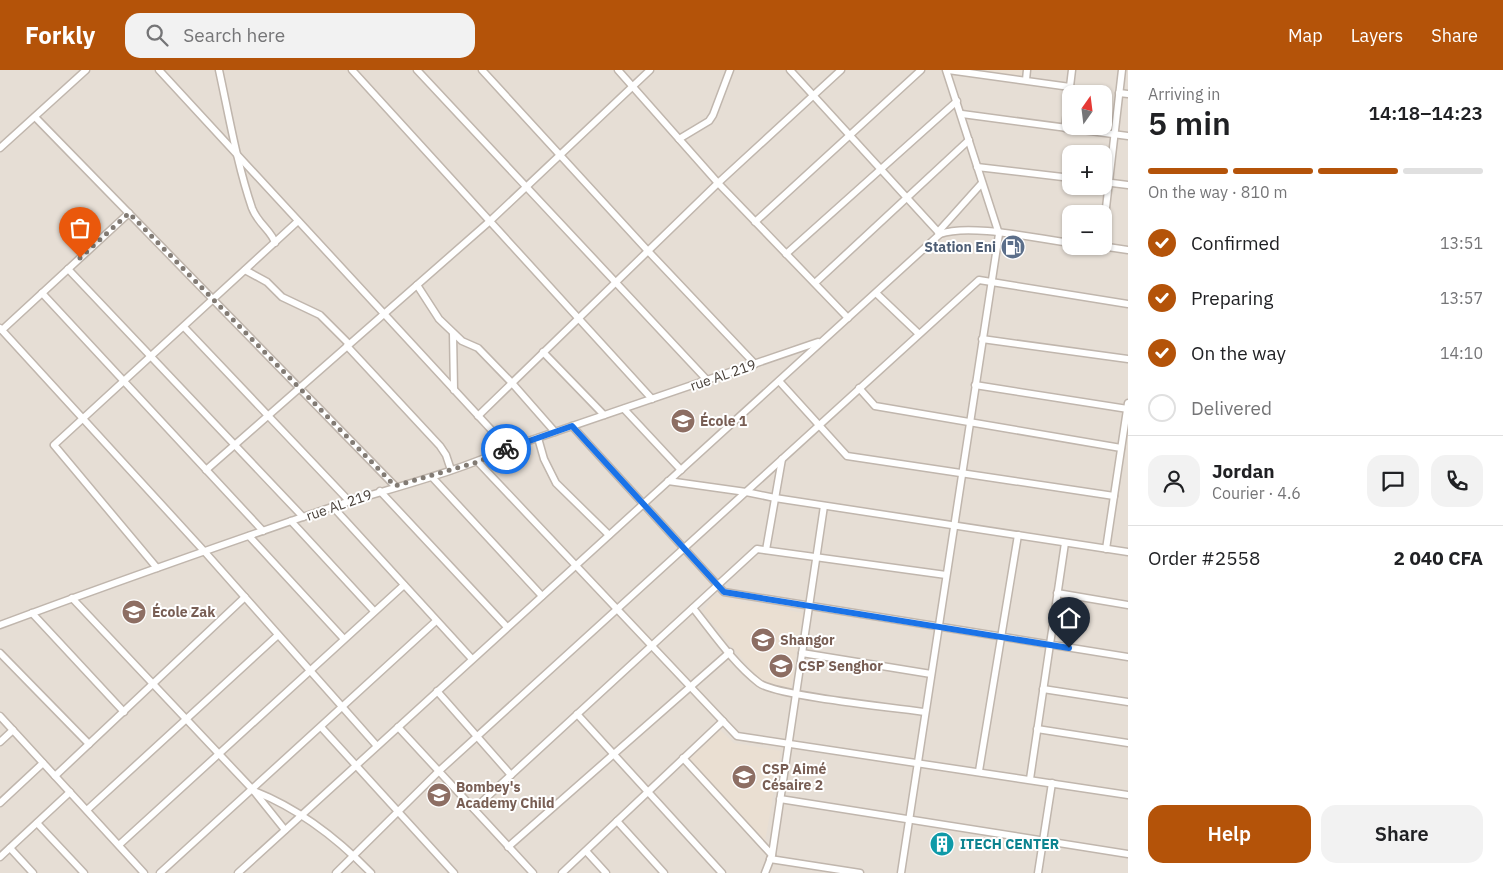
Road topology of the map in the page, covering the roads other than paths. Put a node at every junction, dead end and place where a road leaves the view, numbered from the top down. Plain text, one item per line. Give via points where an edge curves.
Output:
1 (86, 70) edge
2 (158, 70) edge
3 (219, 70) edge
4 (352, 70) edge
5 (417, 70) edge
6 (482, 70) edge
7 (618, 70) edge
8 (650, 70) edge
9 (730, 70) edge
10 (790, 70) edge
11 (841, 70) edge
12 (921, 70) edge
13 (947, 70) edge
14 (1027, 70) edge
15 (1072, 70) edge
16 (1122, 70) edge
17 (1026, 80) junction
18 (1070, 85) edge
19 (632, 86) junction
20 (1062, 86) edge
21 (1119, 93) junction
22 (813, 94) junction
23 (1128, 94) edge
24 (957, 101) junction
25 (962, 114) junction
26 (35, 117) junction
27 (1062, 127) edge
28 (1114, 134) junction
29 (850, 135) junction
30 (1128, 136) edge
31 (679, 139) junction
32 (969, 140) junction
33 (1112, 146) edge
34 (0, 148) edge
35 (560, 155) junction
36 (238, 157) junction
37 (977, 167) junction
38 (881, 169) junction
39 (1062, 177) edge
40 (718, 183) junction
41 (982, 183) junction
42 (1112, 183) edge
43 (1128, 185) edge
44 (526, 187) junction
45 (906, 196) junction
46 (129, 213) junction
47 (298, 221) junction
48 (490, 221) junction
49 (756, 222) junction
50 (939, 233) junction
51 (998, 234) junction
52 (1062, 242) edge
53 (275, 243) junction
54 (1112, 248) edge
55 (1128, 250) edge
56 (648, 251) junction
57 (786, 254) junction
58 (68, 269) junction
59 (245, 270) junction
60 (616, 282) junction
61 (991, 282) junction
62 (814, 283) junction
63 (417, 285) junction
64 (42, 293) junction
65 (876, 293) junction
66 (213, 300) junction
67 (1128, 304) edge
68 (384, 314) junction
69 (579, 318) junction
70 (848, 318) junction
71 (184, 327) junction
72 (1, 329) edge
73 (453, 334) junction
74 (919, 334) junction
75 (982, 339) junction
76 (822, 341) junction
77 (348, 345) junction
78 (544, 352) junction
79 (151, 357) junction
80 (1128, 359) edge
81 (755, 364) junction
82 (707, 380) junction
83 (124, 381) junction
84 (779, 381) junction
85 (512, 383) junction
86 (975, 385) junction
87 (300, 388) junction
88 (859, 388) junction
89 (454, 390) junction
90 (652, 399) junction
91 (1128, 407) edge
92 (624, 408) junction
93 (268, 416) junction
94 (478, 416) junction
95 (604, 416) junction
96 (83, 419) junction
97 (970, 422) junction
98 (819, 425) junction
99 (572, 426) junction
100 (555, 432) junction
101 (538, 438) junction
102 (234, 445) junction
103 (508, 448) junction
104 (1121, 448) junction
105 (782, 459) junction
106 (478, 462) junction
107 (206, 470) junction
108 (451, 470) junction
109 (681, 470) junction
110 (962, 473) junction
111 (432, 476) junction
112 (668, 481) junction
113 (395, 486) junction
114 (380, 491) junction
115 (746, 492) junction
116 (1114, 496) junction
117 (775, 498) junction
118 (350, 502) junction
119 (644, 504) junction
120 (824, 506) junction
121 (333, 507) junction
122 (303, 517) junction
123 (291, 521) junction
124 (954, 526) junction
125 (263, 531) junction
126 (609, 535) junction
127 (1018, 535) junction
128 (249, 536) junction
129 (1065, 542) junction
130 (684, 548) junction
131 (1106, 549) junction
132 (766, 550) junction
133 (204, 551) junction
134 (1128, 552) edge
135 (816, 557) junction
136 (576, 565) junction
137 (157, 568) junction
138 (946, 575) junction
139 (404, 585) junction
140 (718, 586) junction
141 (1058, 593) junction
142 (542, 596) junction
143 (245, 597) junction
144 (72, 598) junction
145 (1128, 604) edge
146 (809, 606) junction
147 (617, 608) junction
148 (693, 608) junction
149 (374, 611) junction
150 (32, 613) junction
151 (436, 621) junction
152 (0, 625) edge
153 (507, 627) junction
154 (938, 627) junction
155 (278, 635) junction
156 (1001, 637) junction
157 (344, 639) junction
158 (1050, 644) junction
159 (652, 646) junction
160 (730, 652) junction
161 (802, 652) junction
162 (0, 653) edge
163 (1128, 657) edge
164 (472, 659) junction
165 (310, 670) junction
166 (931, 674) junction
167 (154, 684) junction
168 (691, 686) junction
169 (1043, 689) junction
170 (437, 691) junction
171 (796, 693) junction
172 (1128, 702) edge
173 (342, 707) junction
174 (124, 712) junction
175 (925, 712) junction
176 (577, 714) junction
177 (0, 716) edge
178 (186, 719) junction
179 (723, 721) junction
180 (321, 727) junction
181 (398, 727) junction
182 (1037, 729) junction
183 (13, 730) junction
184 (477, 736) junction
185 (0, 742) edge
186 (89, 744) junction
187 (788, 744) junction
188 (1128, 744) edge
189 (377, 746) junction
190 (218, 754) junction
191 (614, 754) junction
192 (683, 758) junction
193 (43, 763) junction
194 (917, 763) junction
195 (355, 765) junction
196 (439, 771) junction
197 (979, 772) junction
198 (511, 775) junction
199 (55, 776) junction
200 (1030, 779) junction
201 (1052, 783) junction
202 (253, 790) junction
203 (70, 792) junction
204 (648, 792) junction
205 (1128, 795) edge
206 (780, 800) junction
207 (0, 803) edge
208 (474, 809) junction
209 (87, 810) junction
210 (398, 812) junction
211 (302, 814) junction
212 (617, 821) junction
213 (908, 821) junction
214 (37, 823) junction
215 (285, 830) junction
216 (1043, 840) junction
217 (119, 844) junction
218 (508, 847) junction
219 (10, 848) junction
220 (586, 851) junction
221 (1128, 854) edge
222 (354, 856) junction
223 (0, 857) edge
224 (771, 857) junction
225 (847, 872) edge
226 (33, 873) edge
227 (84, 873) edge
228 (144, 873) edge
229 (160, 873) edge
230 (238, 873) edge
231 (336, 873) edge
232 (372, 873) edge
233 (454, 873) edge
234 (532, 873) edge
235 (562, 873) edge
236 (606, 873) edge
237 (664, 873) edge
238 (722, 873) edge
239 (765, 873) edge
240 (860, 873) edge
241 (901, 873) edge
242 (1038, 873) edge

1 - 26 street
2 - 36 street
3 - 36 street
4 - 48 street
5 - 44 street
6 - 35 street
7 - 19 street
8 - 19 street
9 - 31 street via 709,121
10 - 22 street
11 - 22 street
12 - 29 street
13 - 17 street
13 - 24 street
14 - 17 street
15 - 18 street
16 - 21 street
17 - 20 street
19 - 31 street
19 - 35 street
21 - 23 street
21 - 28 street
22 - 29 street
22 - 40 street
24 - 25 street
24 - 38 street
25 - 27 street
25 - 32 street
26 - 34 street
26 - 46 street
28 - 30 street
28 - 33 street
29 - 38 street
29 - 49 street
31 - 40 street
32 - 37 street
32 - 45 street
35 - 44 street
35 - 56 street
36 - 47 street
36 - 53 street via 254,212 259,223 274,237
37 - 39 street
37 - 41 street
38 - 45 street
38 - 57 street
40 - 49 street
40 - 56 street
41 - 50 street
41 - 51 street
42 - 43 street
44 - 48 street
44 - 60 street
45 - 50 street
45 - 62 street
46 - 58 street
46 - 66 street
47 - 53 street
47 - 68 street
48 - 63 street
48 - 69 street
49 - 57 street
50 - 51 street via 973,231
50 - 65 street
51 - 52 street
51 - 61 street
53 - 59 street
54 - 55 street
56 - 60 street
56 - 81 street
57 - 62 street
58 - 64 street
58 - 79 street
59 - 66 street
59 - 77 street via 267,282 282,297 320,315
60 - 69 street
60 - 82 street
61 - 67 street
61 - 74 street via 978,280
61 - 75 street
62 - 70 street
63 - 68 street
63 - 73 street via 439,320
64 - 72 street
64 - 83 street
65 - 70 street
65 - 74 street
66 - 71 street
66 - 87 street
68 - 77 street
68 - 89 street
69 - 78 street
69 - 90 street
70 - 76 street
71 - 79 street
71 - 93 street
72 - 96 street
73 - 85 street via 478,348
73 - 89 street
74 - 88 street
75 - 80 street
75 - 86 street
76 - 81 street, rue AL 219
76 - 84 street
77 - 87 street
77 - 108 street via 440,446
78 - 85 street
78 - 95 street
79 - 83 street
79 - 102 street
81 - 82 street, rue AL 219
82 - 90 street, rue AL 219
83 - 96 street
83 - 107 street
84 - 98 street
84 - 109 street
85 - 94 street
85 - 100 street
86 - 91 street
86 - 97 street
87 - 93 street
87 - 113 street
88 - 97 street via 875,406
88 - 98 street
89 - 94 street
90 - 92 street, rue AL 219
91 - 104 street
92 - 95 street, rue AL 219
92 - 109 street
93 - 102 street
93 - 118 street
94 - 103 street
95 - 99 street, rue AL 219
96 - 133 street
96 - 137 street via 54,446
97 - 104 street
97 - 110 street
98 - 105 street
98 - 110 street via 847,456
99 - 100 street, rue AL 219
99 - 119 street
100 - 101 street, rue AL 219
101 - 103 street, rue AL 219
101 - 126 street via 556,484
102 - 107 street
102 - 122 street
103 - 106 street, rue AL 219
104 - 116 street
105 - 115 street
105 - 117 street
106 - 108 street, rue AL 219
106 - 136 street
107 - 125 street
108 - 111 street, rue AL 219
109 - 112 street
110 - 116 street
110 - 124 street
111 - 113 street, rue AL 219
111 - 142 street
112 - 115 street
112 - 119 street
113 - 114 street, rue AL 219
114 - 118 street, rue AL 219
114 - 153 street
115 - 117 street
115 - 130 street
116 - 131 street
117 - 120 street
117 - 132 street
118 - 121 street, rue AL 219
119 - 126 street
119 - 130 street
120 - 124 street
120 - 135 street
121 - 122 street, rue AL 219
121 - 139 street
122 - 123 street, rue AL 219
123 - 125 street, rue AL 219
123 - 149 street
124 - 127 street
124 - 138 street
125 - 128 street, rue AL 219
126 - 136 street
127 - 129 street
127 - 156 street
128 - 133 street, rue AL 219
128 - 157 street
129 - 131 street
129 - 141 street
130 - 140 street
130 - 147 street
131 - 134 street
132 - 135 street
132 - 140 street via 757,549
133 - 137 street, rue AL 219
133 - 143 street
135 - 138 street
135 - 146 street
136 - 142 street
136 - 147 street
137 - 144 street, rue AL 219
138 - 154 street
139 - 149 street
139 - 151 street
140 - 146 street via 724,592
140 - 148 street
141 - 145 street
141 - 158 street
142 - 153 street
143 - 155 street
143 - 167 street
144 - 150 street, rue AL 219
144 - 167 street
146 - 154 street
146 - 161 street
147 - 159 street
147 - 184 street
148 - 159 street
148 - 160 street
149 - 157 street
150 - 152 street, rue AL 219
150 - 174 street
151 - 164 street
151 - 173 street
153 - 164 street
154 - 156 street
154 - 166 street
155 - 165 street
155 - 178 street
156 - 158 street
156 - 197 street
157 - 165 street
158 - 163 street
158 - 169 street
159 - 168 street
159 - 176 street
160 - 168 street
160 - 171 street via 761,684
161 - 166 street
161 - 171 street
162 - 186 street
164 - 170 street
165 - 173 street
165 - 190 street
166 - 175 street
167 - 174 street
167 - 178 street
168 - 179 street
168 - 191 street
169 - 172 street
169 - 182 street
170 - 181 street
170 - 184 street
171 - 175 street
171 - 187 street
173 - 180 street
173 - 189 street
174 - 186 street
175 - 194 street
176 - 191 street
176 - 198 street
177 - 183 street
178 - 190 street
178 - 209 street
179 - 187 street via 737,736
179 - 192 street
180 - 195 street
180 - 202 street
181 - 189 street
181 - 196 street
182 - 188 street
182 - 200 street
183 - 185 street
183 - 193 street
184 - 196 street
184 - 198 street
186 - 199 street
187 - 194 street
187 - 206 street
189 - 195 street
190 - 202 street
190 - 217 street
191 - 204 street
191 - 218 street
192 - 204 street
192 - 224 street
193 - 199 street
193 - 207 street
194 - 197 street
194 - 213 street
195 - 210 street
195 - 211 street
196 - 208 street
196 - 210 street
197 - 200 street
198 - 208 street
199 - 203 street
200 - 201 street
201 - 205 street
201 - 216 street
202 - 211 street
202 - 215 street
202 - 229 street
203 - 209 street
203 - 214 street
204 - 212 street
204 - 238 street
206 - 213 street
206 - 224 street
208 - 218 street
209 - 217 street
210 - 222 street
210 - 233 street
211 - 215 street
211 - 222 street
212 - 220 street
212 - 237 street
213 - 216 street
213 - 241 street
214 - 219 street
214 - 227 street
215 - 230 street
216 - 221 street
216 - 242 street
217 - 228 street
218 - 234 street
219 - 223 street
219 - 226 street
220 - 235 street
220 - 236 street
222 - 231 street
222 - 232 street
224 - 225 street
224 - 239 street
225 - 240 street

